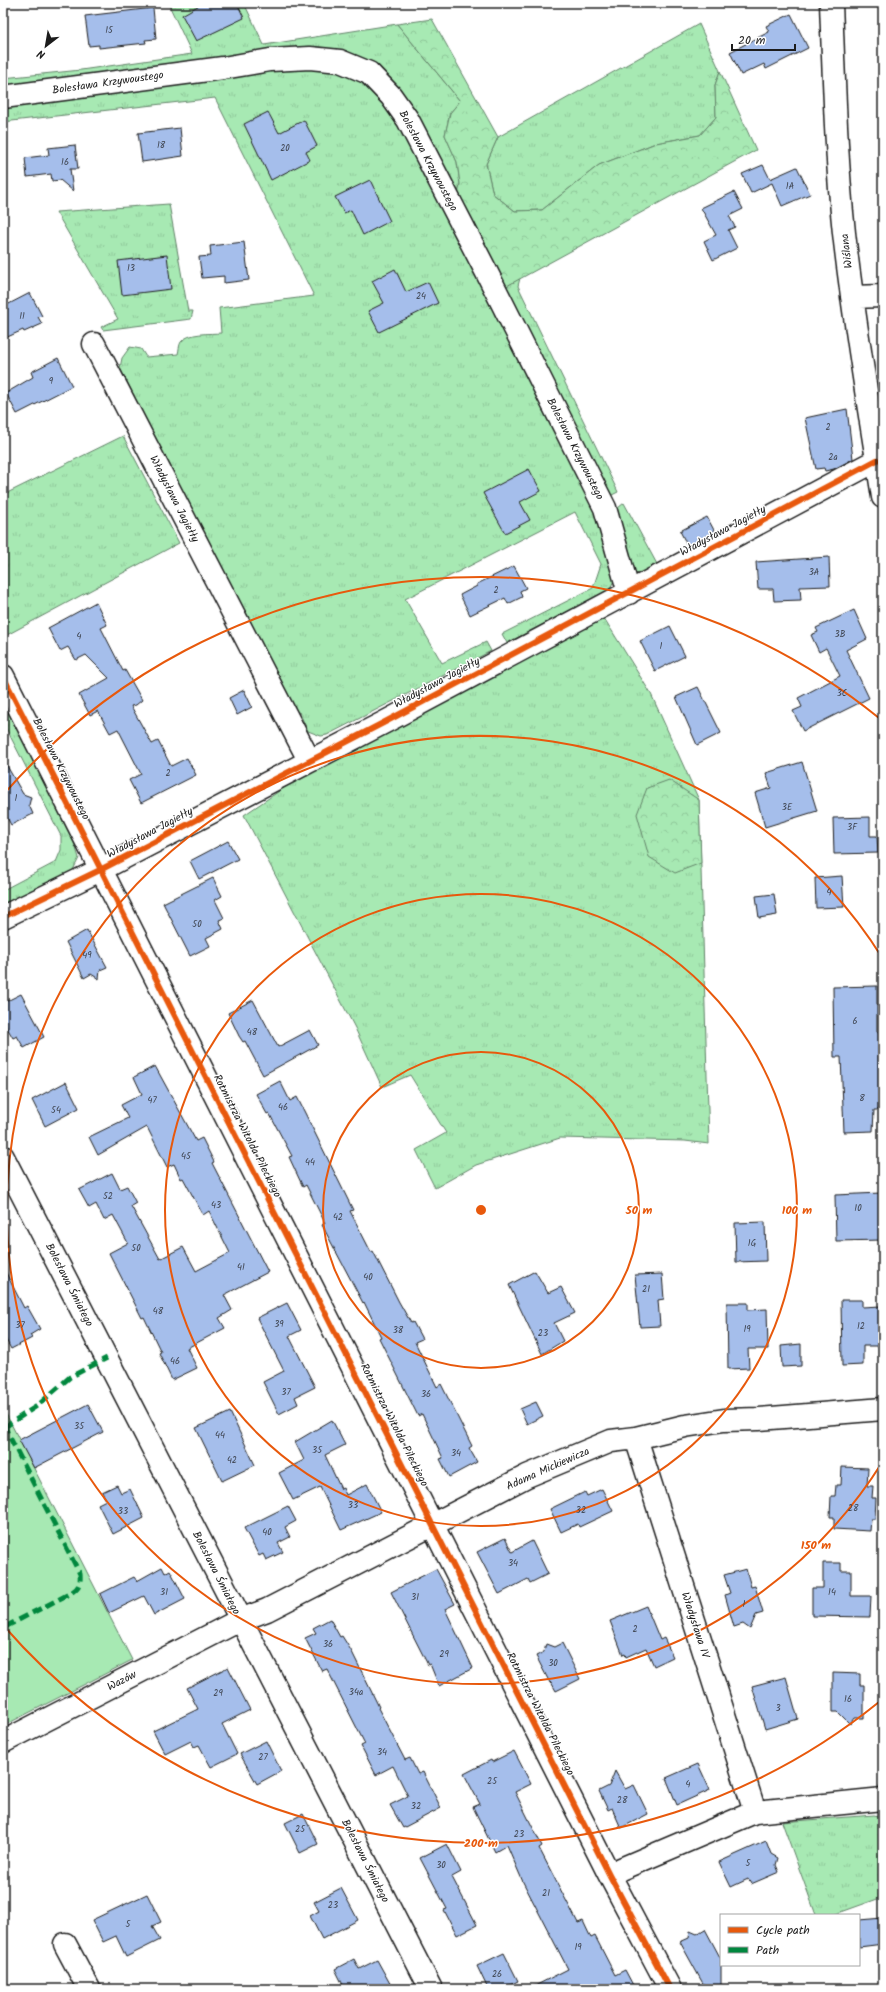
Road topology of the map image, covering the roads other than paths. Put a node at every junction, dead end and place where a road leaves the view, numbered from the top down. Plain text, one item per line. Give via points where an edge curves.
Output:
1 (831, 3) edge
2 (3, 97) edge
3 (883, 296) edge
4 (852, 297) junction
5 (94, 344) dead end
6 (877, 460) junction
7 (883, 497) edge
8 (629, 592) junction
9 (3, 676) edge
10 (309, 760) junction
11 (100, 870) junction
12 (3, 917) edge
13 (3, 1157) edge
14 (883, 1409) edge
15 (636, 1438) junction
16 (434, 1524) junction
17 (240, 1620) junction
18 (3, 1742) edge
19 (883, 1800) edge
20 (755, 1812) junction
21 (610, 1874) junction
22 (65, 1944) dead end
23 (88, 1989) edge
24 (431, 1989) edge
25 (670, 1989) edge

1 - 4 street, Wiślana via 840,181
2 - 8 street, Bolesława Krzywoustego via 270,60 310,58 340,61 369,73 391,96 408,120 560,417 605,508
3 - 4 street
4 - 6 street, Wiślana
5 - 10 street, Władysława Jagiełły
6 - 7 street, Wiślana
6 - 8 street, Władysława Jagiełły
8 - 10 street, Władysława Jagiełły
9 - 11 street, Bolesława Krzywoustego
10 - 11 street, Władysława Jagiełły
11 - 12 street, Władysława Jagiełły
11 - 16 street, Rotmistrza Witolda Pileckiego
13 - 17 street, Bolesława Śmiałego
14 - 15 street, Adama Mickiewicza via 724,1420 663,1430
15 - 16 street, Adama Mickiewicza via 611,1441 527,1476
15 - 20 street, Władysława IV
16 - 17 street, Adama Mickiewicza via 267,1610
16 - 21 street, Rotmistrza Witolda Pileckiego
17 - 18 street, Wazów
17 - 24 street, Bolesława Śmiałego
19 - 20 street
20 - 21 street
21 - 25 street, Rotmistrza Witolda Pileckiego
22 - 23 street

